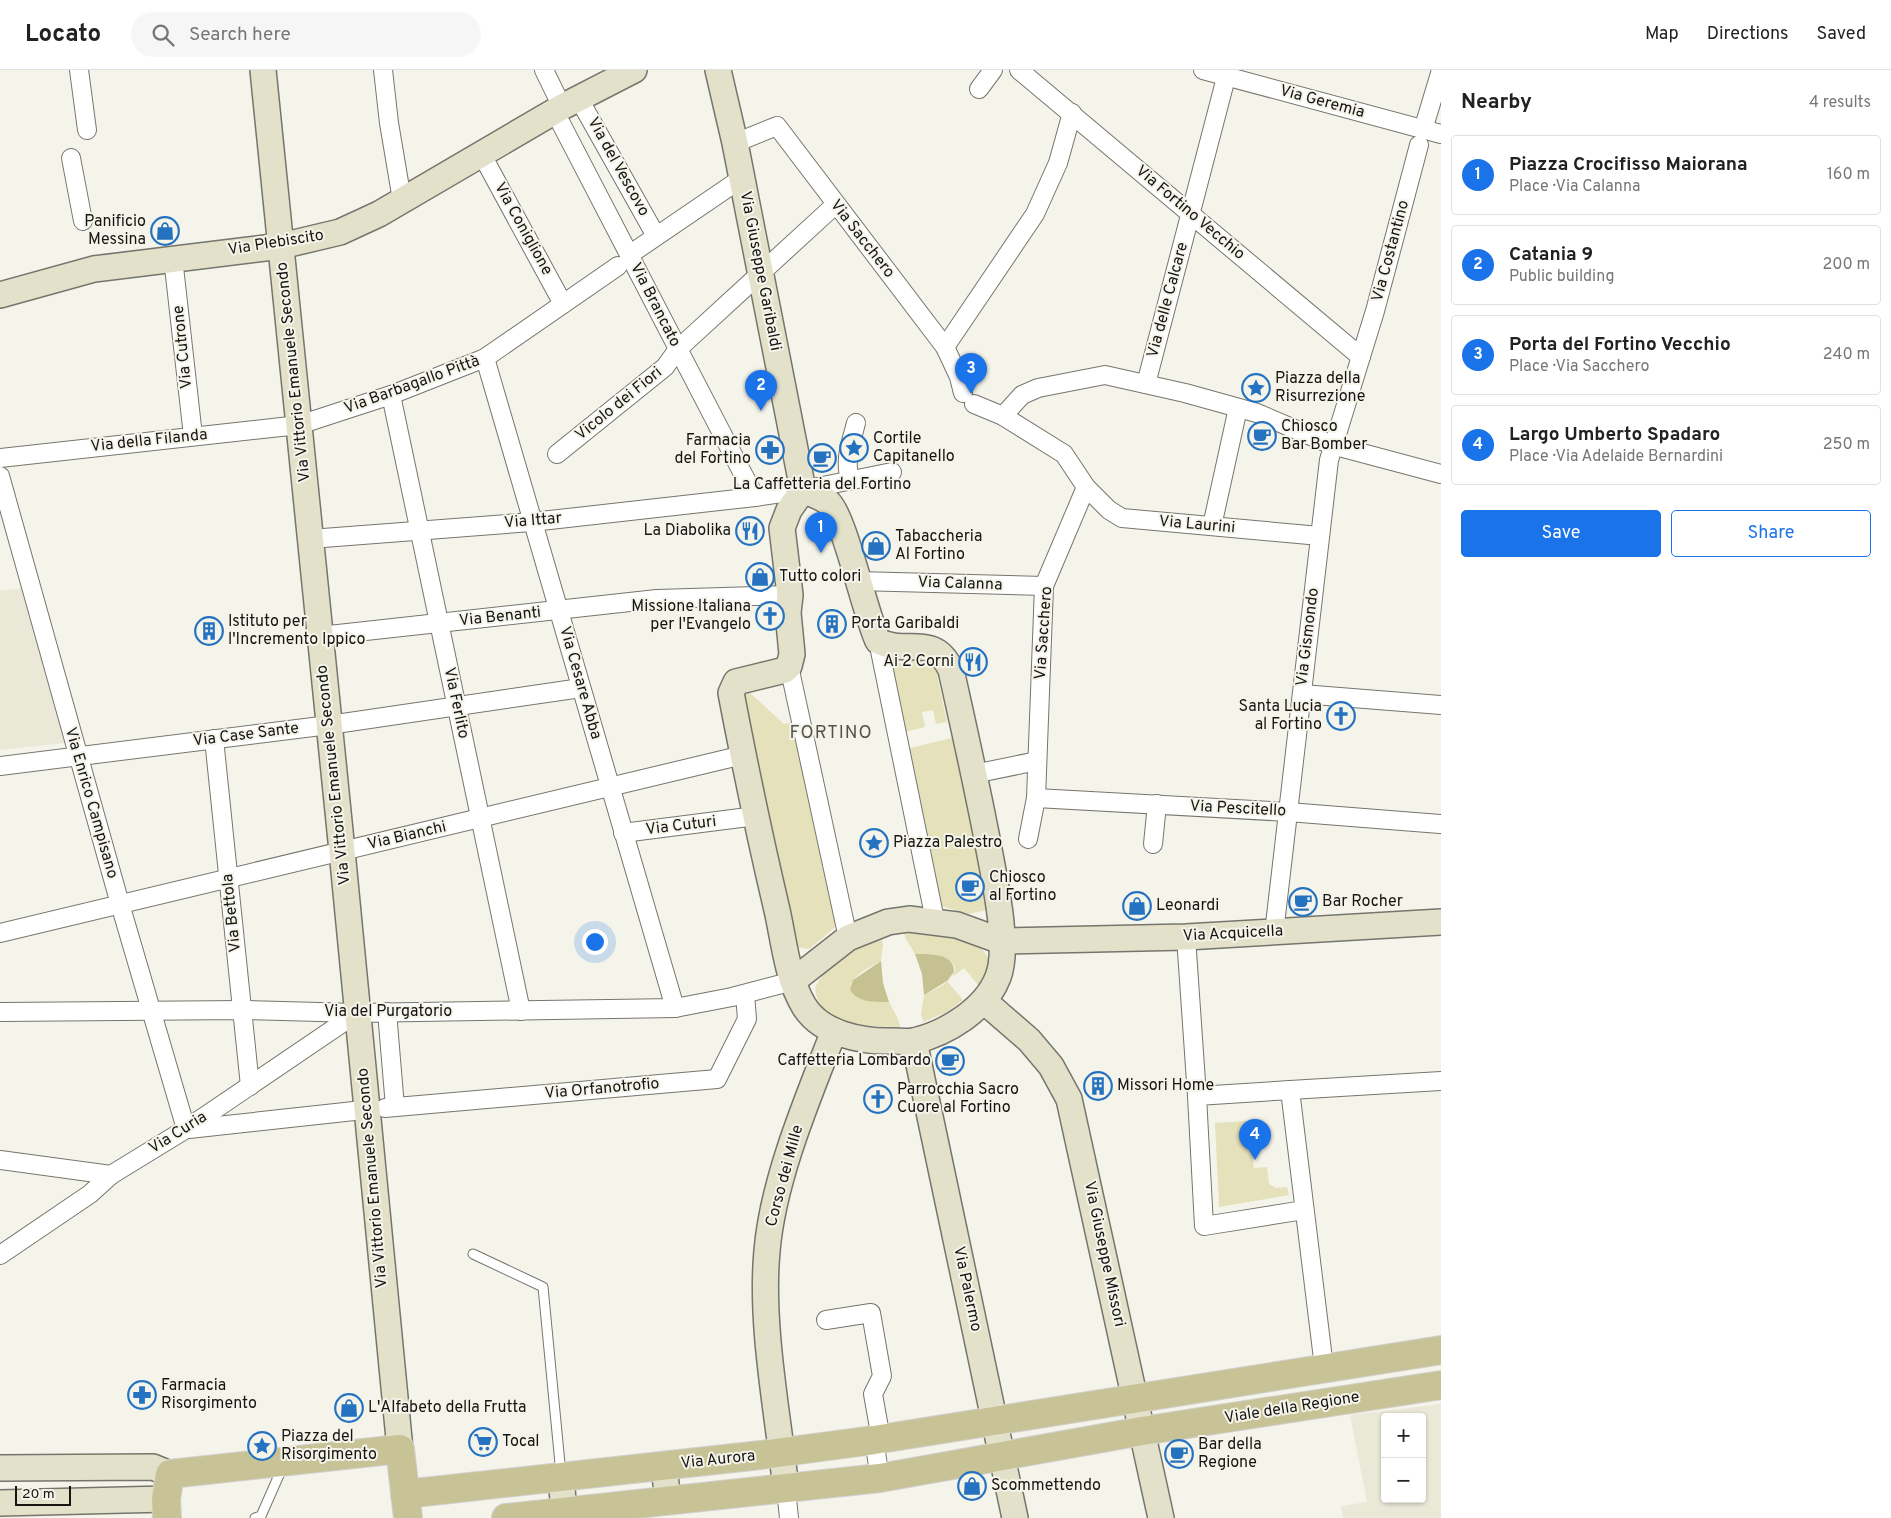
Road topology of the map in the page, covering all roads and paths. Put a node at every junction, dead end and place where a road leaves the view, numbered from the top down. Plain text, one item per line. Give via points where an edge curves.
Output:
1 (79, 70) edge
2 (263, 70) edge
3 (383, 70) edge
4 (544, 70) edge
5 (634, 70) edge
6 (718, 70) edge
7 (993, 70) edge
8 (1019, 70) edge
9 (1203, 70) edge
10 (1441, 70) edge
11 (1228, 73) edge
12 (979, 89) dead end
13 (565, 106) junction
14 (1072, 113) junction
15 (87, 130) dead end
16 (1441, 134) edge
17 (1421, 137) junction
18 (735, 143) junction
19 (482, 155) junction
20 (71, 158) dead end
21 (742, 178) junction
22 (402, 200) junction
23 (835, 205) junction
24 (1191, 213) junction
25 (83, 220) dead end
26 (656, 236) junction
27 (281, 246) junction
28 (173, 258) junction
29 (624, 261) junction
30 (760, 275) junction
31 (0, 295) edge
32 (563, 304) junction
33 (945, 347) junction
34 (678, 349) junction
35 (1361, 357) junction
36 (485, 358) junction
37 (1146, 384) junction
38 (391, 395) junction
39 (1237, 413) junction
40 (1003, 416) junction
41 (856, 423) dead end
42 (299, 425) junction
43 (193, 436) junction
44 (1337, 451) junction
45 (557, 454) dead end
46 (0, 458) edge
47 (892, 472) dead end
48 (1441, 474) edge
49 (0, 476) edge
50 (850, 480) junction
51 (801, 482) junction
52 (1086, 487) junction
53 (755, 497) junction
54 (532, 522) junction
55 (1212, 526) junction
56 (420, 530) junction
57 (1320, 536) junction
58 (310, 539) junction
59 (867, 581) junction
60 (1044, 586) junction
61 (780, 596) junction
62 (558, 610) junction
63 (439, 623) junction
64 (320, 636) junction
65 (878, 641) junction
66 (789, 666) junction
67 (581, 688) junction
68 (1302, 694) junction
69 (1441, 705) edge
70 (457, 706) junction
71 (329, 726) junction
72 (214, 739) junction
73 (78, 756) junction
74 (735, 758) junction
75 (1037, 761) junction
76 (0, 766) edge
77 (982, 772) junction
78 (610, 788) junction
79 (1036, 798) junction
80 (1157, 804) junction
81 (1288, 812) junction
82 (747, 817) junction
83 (480, 819) junction
84 (1440, 824) dead end
85 (624, 833) junction
86 (1028, 839) dead end
87 (1153, 844) dead end
88 (342, 851) junction
89 (229, 878) junction
90 (120, 904) junction
91 (935, 920) junction
92 (1441, 922) edge
93 (0, 933) edge
94 (1274, 933) junction
95 (1186, 937) junction
96 (848, 938) junction
97 (1013, 941) junction
98 (783, 984) junction
99 (745, 994) junction
100 (675, 1008) junction
101 (992, 1008) junction
102 (242, 1010) junction
103 (521, 1011) junction
104 (0, 1012) edge
105 (151, 1012) junction
106 (387, 1012) junction
107 (357, 1013) junction
108 (830, 1042) junction
109 (916, 1050) junction
110 (1441, 1081) edge
111 (250, 1086) junction
112 (1196, 1089) junction
113 (1290, 1090) junction
114 (354, 1111) dead end
115 (186, 1129) junction
116 (0, 1160) edge
117 (111, 1175) junction
118 (1305, 1215) junction
119 (473, 1254) dead end
120 (0, 1255) edge
121 (826, 1320) dead end
122 (1441, 1350) edge
123 (1324, 1367) junction
124 (1441, 1385) edge
125 (1135, 1399) junction
126 (996, 1422) junction
127 (1142, 1431) junction
128 (878, 1440) junction
129 (400, 1449) junction
130 (782, 1453) junction
131 (1003, 1457) junction
132 (285, 1461) junction
133 (664, 1466) junction
134 (0, 1468) edge
135 (561, 1477) junction
136 (880, 1478) junction
137 (786, 1489) junction
138 (168, 1497) edge
139 (668, 1501) junction
140 (0, 1503) edge
141 (407, 1506) edge
142 (564, 1512) junction
143 (255, 1518) edge
144 (506, 1518) edge
145 (789, 1518) edge
146 (1015, 1518) edge
147 (1161, 1518) edge

1 - 15 street
2 - 27 main road, Via Vittorio Emanuele Secondo
3 - 22 street
4 - 13 street
5 - 13 main road, Via Plebiscito
6 - 18 main road, Via Giuseppe Garibaldi
7 - 12 street
8 - 14 street, Via Fortino Vecchio
9 - 11 street, Via Geremia
10 - 17 street, Via Costantino
11 - 17 street, Via Geremia
11 - 24 street, Via delle Calcare
13 - 19 main road, Via Plebiscito
13 - 26 street, Via del Vescovo
13 - 29 street, Via Brancato
14 - 24 street, Via Fortino Vecchio
14 - 33 street via 1058,164 1035,214
16 - 17 street, Via Geremia
17 - 35 street, Via Costantino
18 - 21 main road, Via Giuseppe Garibaldi
18 - 23 street, Via Sacchero via 776,126
19 - 22 main road, Via Plebiscito
19 - 32 street, Via Coniglione
20 - 25 street
21 - 26 street, Via Barbagallo Pittà
21 - 30 main road, Via Giuseppe Garibaldi
22 - 27 main road, Via Plebiscito via 340,232
23 - 30 street, Vicolo dei Fiori
23 - 33 street, Via Sacchero
24 - 35 street, Via Fortino Vecchio
24 - 37 street, Via delle Calcare
26 - 29 street, Via Barbagallo Pittà
27 - 28 main road, Via Plebiscito
27 - 42 main road, Via Vittorio Emanuele Secondo
28 - 31 main road, Via Plebiscito via 94,269
28 - 43 street, Via Cutrone
29 - 32 street, Via Barbagallo Pittà
29 - 34 street, Via Brancato
30 - 34 street, Vicolo dei Fiori
30 - 51 main road, Via Giuseppe Garibaldi
32 - 36 street, Via Barbagallo Pittà
33 - 40 street, Via Sacchero via 969,399
34 - 45 street, Vicolo dei Fiori via 665,367
34 - 53 street, Via Brancato
35 - 44 street, Via Costantino
36 - 38 street, Via Barbagallo Pittà
36 - 54 street, Via Cesare Abba
37 - 39 street
37 - 40 street via 1106,375 1038,388 1022,396
38 - 42 street, Via Barbagallo Pittà
38 - 56 street, Via Ferlito
39 - 44 street via 1257,413
39 - 55 street
40 - 52 street, Via Sacchero via 1064,454
41 - 50 street via 847,456
42 - 43 street, Via della Filanda
42 - 58 main road, Via Vittorio Emanuele Secondo
43 - 46 street, Via della Filanda
44 - 48 street
44 - 57 street, Via Gismondo
47 - 50 street, Via Ittar
49 - 73 street, Via Enrico Campisano
50 - 51 street, Via Ittar
51 - 53 street, Via Ittar
51 - 59 main road via 828,502 838,515
51 - 61 main road via 782,528
52 - 55 street, Via Laurini via 1108,510 1122,518
52 - 60 street, Via Sacchero
53 - 54 street, Via Ittar
54 - 56 street, Via Ittar
54 - 62 street, Via Cesare Abba
55 - 57 street, Via Laurini
56 - 58 street, Via Ittar
56 - 63 street, Via Ferlito
57 - 68 street, Via Gismondo
58 - 64 main road, Via Vittorio Emanuele Secondo
59 - 60 street, Via Calanna
59 - 65 main road
60 - 75 street, Via Sacchero
61 - 62 street, Via Benanti via 657,599
61 - 66 main road via 788,613 792,654
62 - 63 street, Via Benanti
62 - 67 street, Via Cesare Abba
63 - 64 street, Via Benanti
63 - 70 street, Via Ferlito
64 - 71 main road, Via Vittorio Emanuele Secondo
65 - 77 main road via 890,647 930,647 947,660
65 - 91 street
66 - 74 main road via 785,670 736,682 731,693
66 - 96 street
67 - 70 street, Via Case Sante
67 - 78 street, Via Cesare Abba
68 - 69 street
68 - 81 street, Via Gismondo
70 - 71 street, Via Case Sante
70 - 83 street, Via Ferlito
71 - 72 street, Via Case Sante
71 - 88 main road, Via Vittorio Emanuele Secondo
72 - 73 street, Via Case Sante
72 - 89 street, Via Bettola
73 - 76 street, Via Case Sante
73 - 90 street, Via Enrico Campisano
74 - 78 street, Via Bianchi
74 - 82 main road
75 - 77 street
75 - 79 street, Via Sacchero
77 - 97 main road via 1000,907
78 - 83 street, Via Bianchi
78 - 85 street, Via Cesare Abba
79 - 80 street, Via Pescitello
79 - 86 street, Via Sacchero
80 - 81 street, Via Pescitello
80 - 87 street
81 - 84 street, Via Pescitello
81 - 94 street, Via Gismondo
82 - 85 street, Via Cuturi
82 - 98 main road
83 - 88 street, Via Bianchi
83 - 103 street, Via Ferlito
85 - 100 street, Via Cesare Abba
88 - 89 street, Via Bianchi
88 - 107 main road, Via Vittorio Emanuele Secondo
89 - 90 street, Via Bianchi
89 - 102 street, Via Bettola
90 - 93 street, Via Bianchi
90 - 105 street, Via Enrico Campisano
91 - 96 main road via 888,922
91 - 97 main road
92 - 94 main road, Via Acquicella
94 - 95 main road, Via Acquicella
95 - 97 main road, Via Acquicella
95 - 112 street
96 - 98 main road
97 - 101 main road via 999,976
98 - 99 street, Via del Purgatorio
98 - 108 main road via 816,1020
99 - 100 street, Via del Purgatorio
99 - 106 street, Via Orfanotrofio via 747,1019 718,1079 390,1107
100 - 103 street, Via del Purgatorio
101 - 109 main road via 946,1028
101 - 125 main road, Via Giuseppe Missori via 1029,1040 1051,1066 1069,1099
102 - 105 street, Via del Purgatorio
102 - 107 street, Via del Purgatorio
102 - 111 street, Via Bettola
103 - 106 street, Via del Purgatorio
104 - 105 street, Via del Purgatorio
105 - 115 street, Via Enrico Campisano
106 - 107 street, Via del Purgatorio
107 - 111 street, Via Curia
107 - 129 main road, Via Vittorio Emanuele Secondo
108 - 109 main road via 874,1041
108 - 130 main road, Corso dei Mille via 805,1105 777,1195 766,1251 766,1309
109 - 126 main road, Via Palermo
110 - 113 street
111 - 115 street, Via Curia
112 - 113 street
112 - 118 street via 1204,1226
113 - 118 street
114 - 115 street
115 - 117 street, Via Curia
116 - 117 street
117 - 120 street, Via Curia via 90,1194
118 - 123 street
119 - 135 lane via 543,1287
121 - 128 street via 871,1313 882,1376 873,1394
122 - 123 main road, Via Aurora
123 - 125 main road, Via Aurora
124 - 127 main road, Viale della Regione
125 - 126 main road, Via Aurora
125 - 127 main road, Via Giuseppe Missori
126 - 128 main road, Via Aurora
126 - 131 main road, Via Palermo
127 - 131 main road, Viale della Regione
127 - 147 main road, Via Giuseppe Missori
128 - 130 main road, Via Aurora
128 - 136 street
129 - 132 main road
129 - 141 main road
130 - 133 main road, Via Aurora
130 - 137 main road, Corso dei Mille
131 - 136 main road
131 - 146 main road, Via Palermo
132 - 138 main road
132 - 143 lane via 261,1516
133 - 135 main road, Via Aurora
133 - 139 main road
134 - 138 main road via 153,1466
135 - 141 main road, Via Aurora via 439,1489
135 - 142 main road
136 - 137 main road
137 - 139 main road
137 - 145 street
138 - 140 main road
139 - 142 main road
142 - 144 main road

